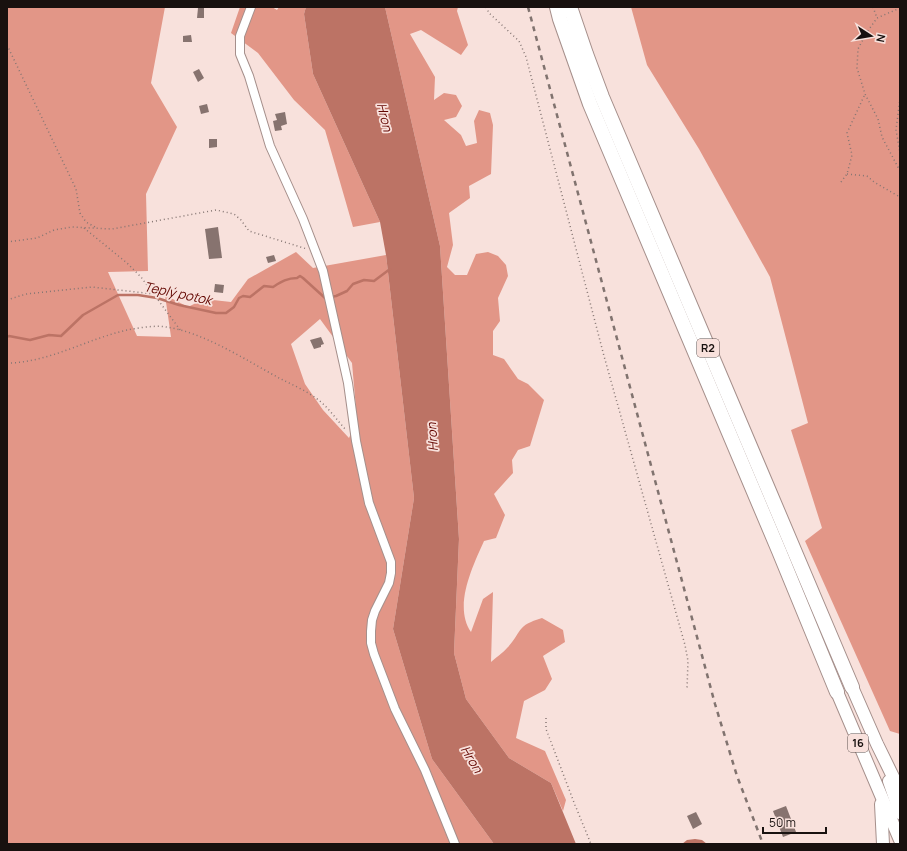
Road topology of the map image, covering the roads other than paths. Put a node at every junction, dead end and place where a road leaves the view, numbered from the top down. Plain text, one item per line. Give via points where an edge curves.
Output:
1 (251, 7) edge
2 (557, 7) edge
3 (570, 7) edge
4 (852, 687) joint
5 (837, 692) joint
6 (877, 744) junction
7 (900, 791) edge
8 (880, 795) junction
9 (900, 813) edge
10 (900, 840) edge
11 (455, 844) edge
12 (883, 844) edge

1 - 11 street via 240,36 240,54 270,146 323,271 348,383 356,441 369,503 391,562 389,583 372,620 374,654 395,709 425,770
2 - 5 highway, R2 via 593,111 780,550
3 - 4 highway, R2 via 602,97
4 - 6 main road, 16
5 - 8 main road, 16
6 - 7 main road
6 - 9 main road, 16
8 - 10 main road, 16
8 - 12 main road

